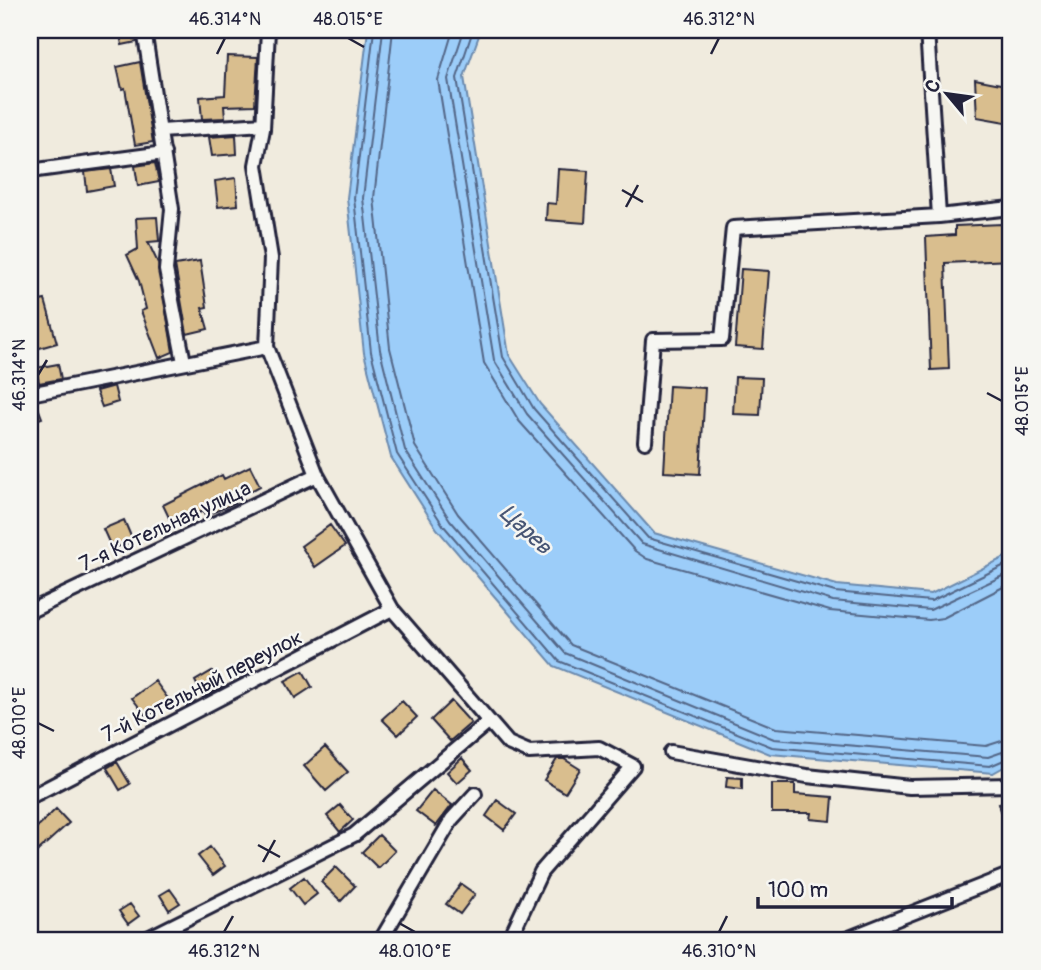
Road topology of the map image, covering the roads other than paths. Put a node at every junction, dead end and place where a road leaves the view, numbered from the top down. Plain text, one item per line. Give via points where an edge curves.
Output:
1 (144, 30) edge
2 (268, 30) edge
3 (928, 30) edge
4 (263, 124) junction
5 (161, 131) junction
6 (164, 153) junction
7 (30, 171) edge
8 (1011, 208) edge
9 (939, 216) junction
10 (268, 347) junction
11 (184, 362) junction
12 (31, 389) edge
13 (645, 442) dead end
14 (317, 475) junction
15 (392, 609) junction
16 (30, 611) edge
17 (487, 723) junction
18 (671, 752) dead end
19 (1011, 785) edge
20 (475, 794) dead end
21 (30, 797) edge
22 (1011, 874) edge
23 (144, 940) edge
24 (381, 940) edge
25 (509, 940) edge
26 (844, 940) edge

1 - 5 street
2 - 4 street
3 - 9 street
4 - 5 street
4 - 10 street via 256,165 271,258
5 - 6 street
6 - 7 street
6 - 11 street via 172,209 166,270
8 - 9 street
9 - 13 street via 733,228 722,339 653,340
10 - 11 street
10 - 14 street
11 - 12 street
14 - 15 street
14 - 16 street, 7-я Котельная улица
15 - 17 street
15 - 21 street, 7-й Котельный переулок
17 - 23 street via 354,835
17 - 25 street via 508,743 530,752 599,748 633,766 541,872
18 - 19 street via 910,787
20 - 24 street via 452,819
22 - 26 street

